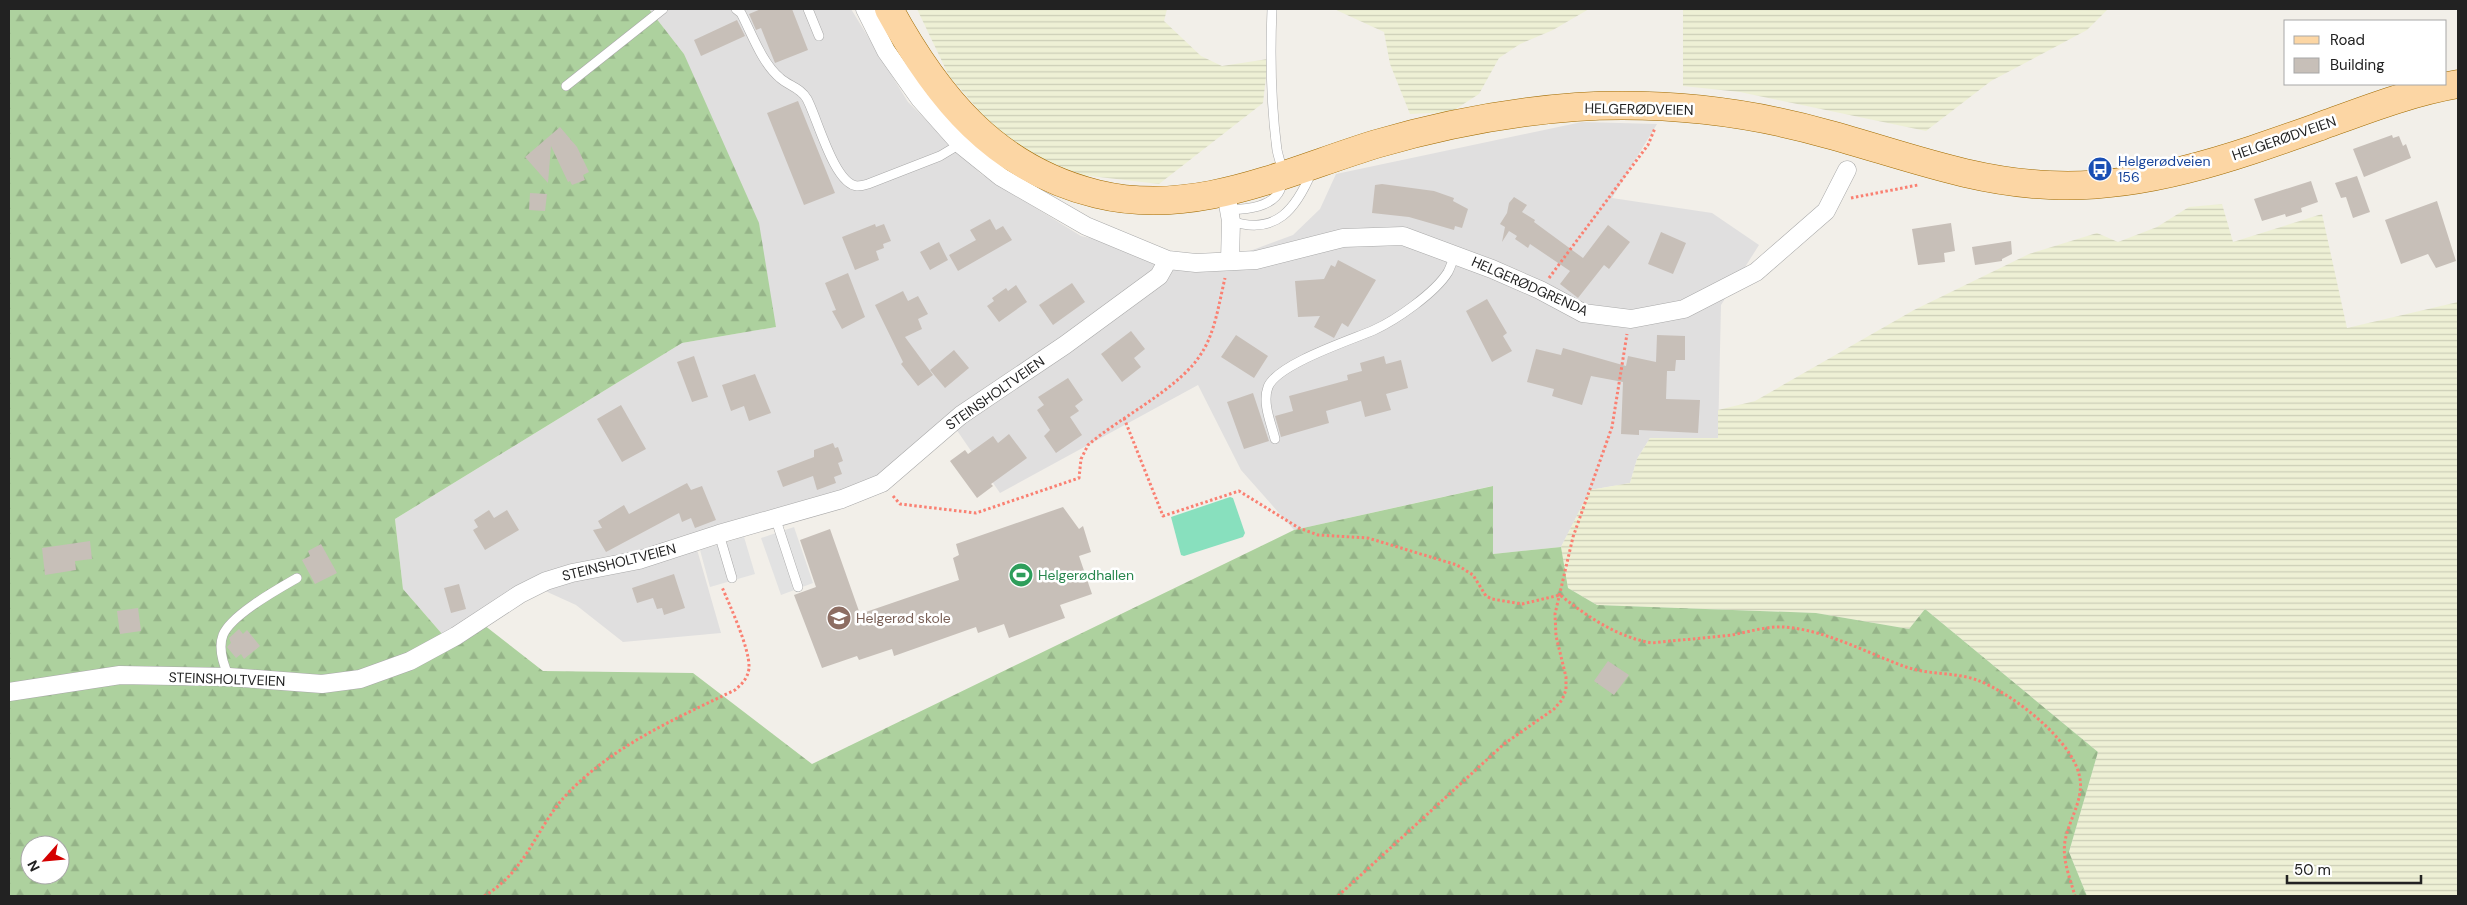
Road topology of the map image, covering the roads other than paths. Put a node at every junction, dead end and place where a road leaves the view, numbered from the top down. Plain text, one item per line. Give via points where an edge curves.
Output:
1 (663, 9) edge
2 (736, 9) edge
3 (808, 9) edge
4 (865, 9) edge
5 (889, 9) edge
6 (1272, 9) edge
7 (819, 36) dead end
8 (2458, 84) edge
9 (566, 86) dead end
10 (960, 144) junction
11 (1314, 165) junction
12 (1847, 170) dead end
13 (1285, 175) junction
14 (1229, 208) junction
15 (1455, 254) junction
16 (1168, 260) junction
17 (1230, 261) junction
18 (1275, 439) dead end
19 (775, 517) junction
20 (718, 534) junction
21 (297, 578) dead end
22 (732, 578) road end
23 (798, 587) dead end
24 (229, 678) junction
25 (9, 692) edge

1 - 9 lane
2 - 10 lane via 765,60 780,78 806,98 835,164 847,181 856,186 868,184 940,156
3 - 7 lane
4 - 10 street, HELGERØDGRENDA via 886,51 920,99
5 - 14 main road, HELGERØDVEIEN via 909,45 953,105 980,133 1027,167 1069,186 1117,198
6 - 13 lane via 1275,129
8 - 11 main road, HELGERØDVEIEN via 2386,103 2188,169 2078,186 1983,178 1788,124 1723,112 1656,107 1577,107 1489,117 1421,132
10 - 16 street, HELGERØDGRENDA via 1001,177 1086,226
11 - 13 main road, HELGERØDVEIEN
11 - 14 lane via 1302,193 1284,216 1261,226 1246,226
12 - 15 street, HELGERØDGRENDA via 1826,211 1756,272 1684,309 1631,319 1583,314 1540,290
13 - 14 main road, HELGERØDVEIEN
14 - 17 street
15 - 17 street, HELGERØDGRENDA via 1403,236 1380,236 1343,238 1256,260
15 - 18 lane, HELGERØDGRENDA via 1448,272 1412,306 1374,330 1299,361 1269,385 1266,397
16 - 17 street, HELGERØDGRENDA via 1196,263
16 - 19 street, STEINSHOLTVEIEN via 1159,276 962,415 882,482 849,497
19 - 20 street, STEINSHOLTVEIEN
19 - 23 lane
20 - 22 lane
20 - 24 street, STEINSHOLTVEIEN via 639,560 572,572 546,581 410,661 360,679 322,684
21 - 24 lane via 252,606 222,635 222,652
24 - 25 street, STEINSHOLTVEIEN via 120,675

